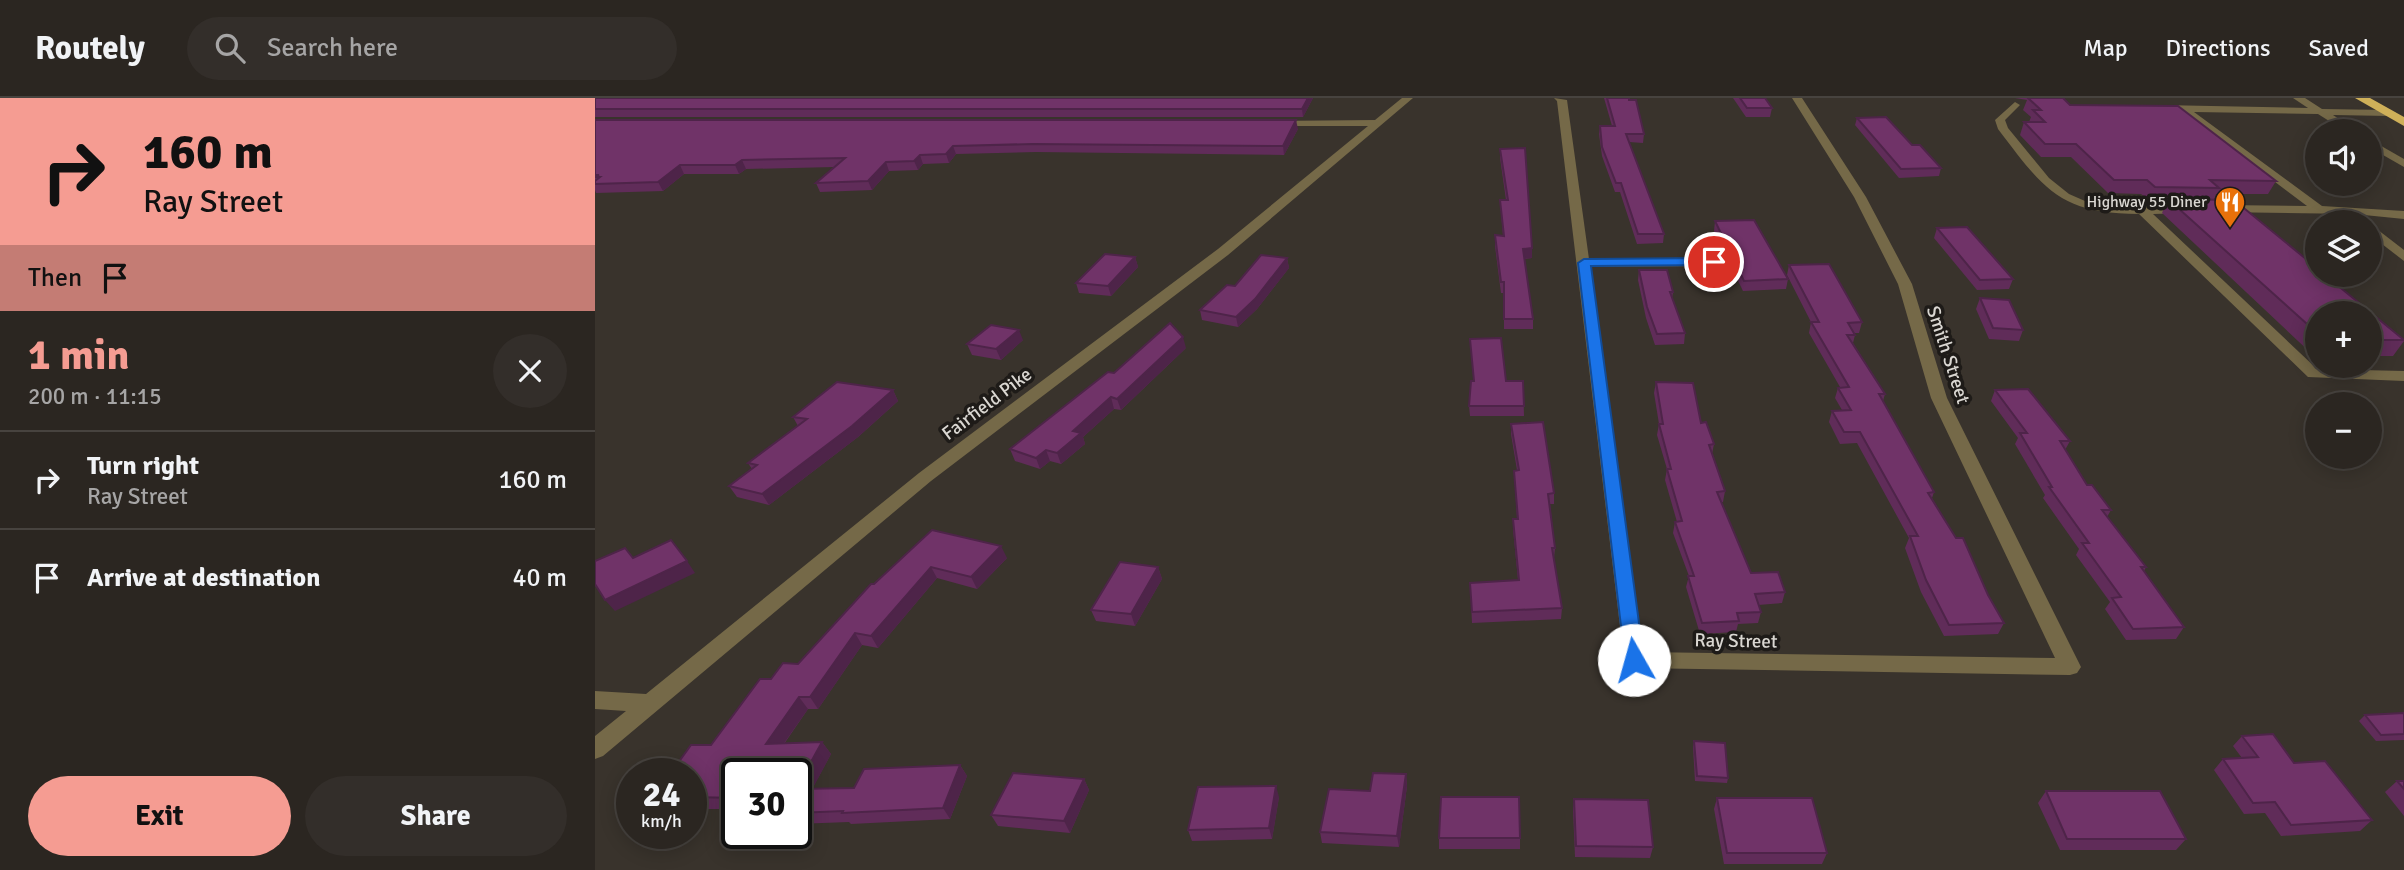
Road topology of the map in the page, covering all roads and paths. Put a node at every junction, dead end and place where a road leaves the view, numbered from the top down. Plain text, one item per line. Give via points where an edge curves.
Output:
1 (1408, 98) edge
2 (1559, 98) edge
3 (1797, 98) edge
4 (2298, 98) edge
5 (2361, 98) edge
6 (2185, 104) edge
7 (2014, 105) dead end
8 (2404, 107) edge
9 (2383, 110) junction
10 (2150, 112) edge
11 (2322, 113) junction
12 (2332, 119) edge
13 (2404, 122) edge
14 (1265, 123) edge
15 (1377, 123) junction
16 (2382, 150) edge
17 (2404, 164) edge
18 (2140, 208) junction
19 (2320, 210) joint
20 (2382, 213) edge
21 (2404, 215) edge
22 (2383, 239) joint
23 (2404, 240) edge
24 (2404, 257) edge
25 (1714, 262) dead end
26 (1584, 263) junction
27 (2404, 376) edge
28 (2070, 667) joint
29 (595, 700) edge
30 (649, 703) junction
31 (595, 749) edge

1 - 15 street, Fairfield Pike
2 - 26 street, Ray Street
3 - 28 street, Smith Street via 1860,197 1905,284 1939,398
4 - 11 street
5 - 9 highway
6 - 10 street via 2162,116
6 - 11 street via 2205,111
6 - 19 street
7 - 18 street via 2000,120 2003,129 2052,187 2093,206
8 - 9 street
9 - 11 street
9 - 13 highway
11 - 12 street
14 - 15 street
15 - 30 street, Fairfield Pike via 1223,252 925,477
16 - 17 street
18 - 19 street
18 - 27 street via 2313,374
20 - 21 street
22 - 23 street
22 - 24 street
25 - 26 street
26 - 28 street, Ray Street via 1634,660
29 - 30 street
30 - 31 street, Fairfield Pike

